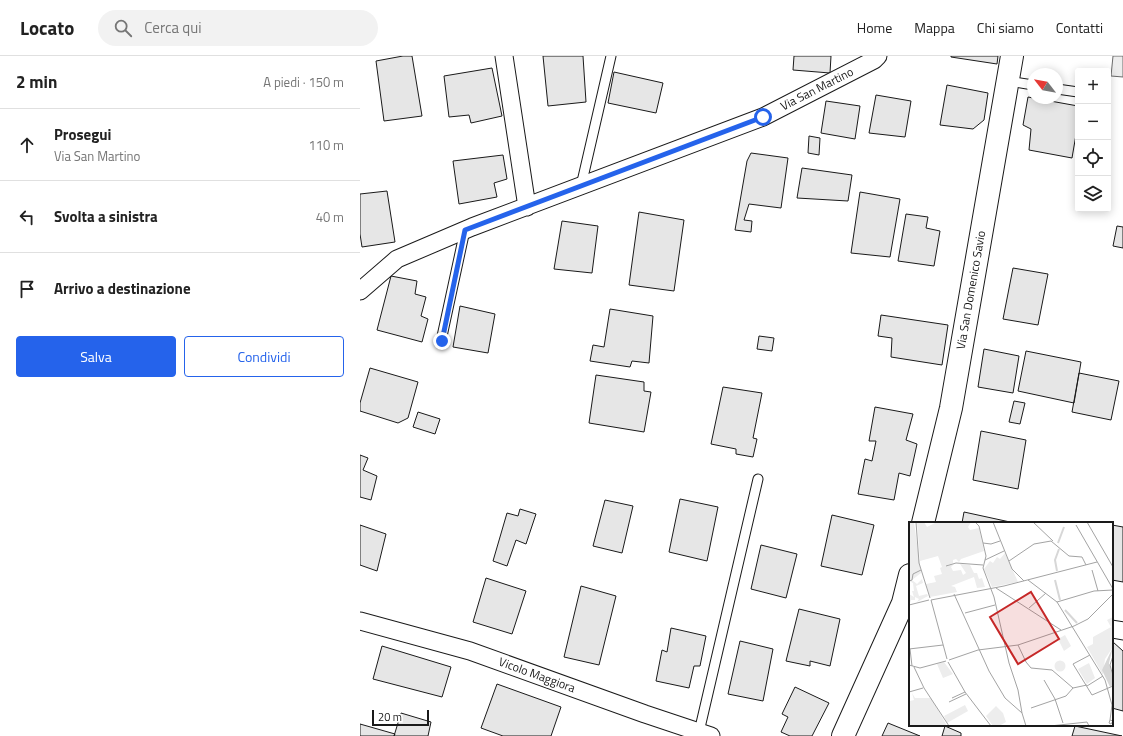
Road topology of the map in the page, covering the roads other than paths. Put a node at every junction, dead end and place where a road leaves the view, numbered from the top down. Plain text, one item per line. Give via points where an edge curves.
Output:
1 (504, 56) edge
2 (611, 56) edge
3 (1012, 56) edge
4 (875, 57) edge
5 (1008, 81) junction
6 (1027, 84) edge
7 (1063, 90) edge
8 (1075, 92) edge
9 (581, 186) junction
10 (527, 207) junction
11 (465, 230) junction
12 (360, 291) edge
13 (442, 341) dead end
14 (758, 479) dead end
15 (923, 522) edge
16 (909, 584) edge
17 (907, 603) edge
18 (360, 621) edge
19 (1113, 629) edge
20 (1123, 631) edge
21 (705, 734) edge
22 (843, 736) edge

1 - 10 street
2 - 9 lane
3 - 5 street, Via San Domenico Savio
4 - 9 street, Via San Martino via 763,117
5 - 6 lane
5 - 15 street, Via San Domenico Savio via 951,408
7 - 8 lane
9 - 10 street, Via San Martino
10 - 11 street, Via San Martino
11 - 12 street, Via San Martino via 397,259
11 - 13 lane
14 - 21 lane
16 - 17 street
17 - 22 street
18 - 21 street, Vicolo Maggiora via 470,651
19 - 20 street

